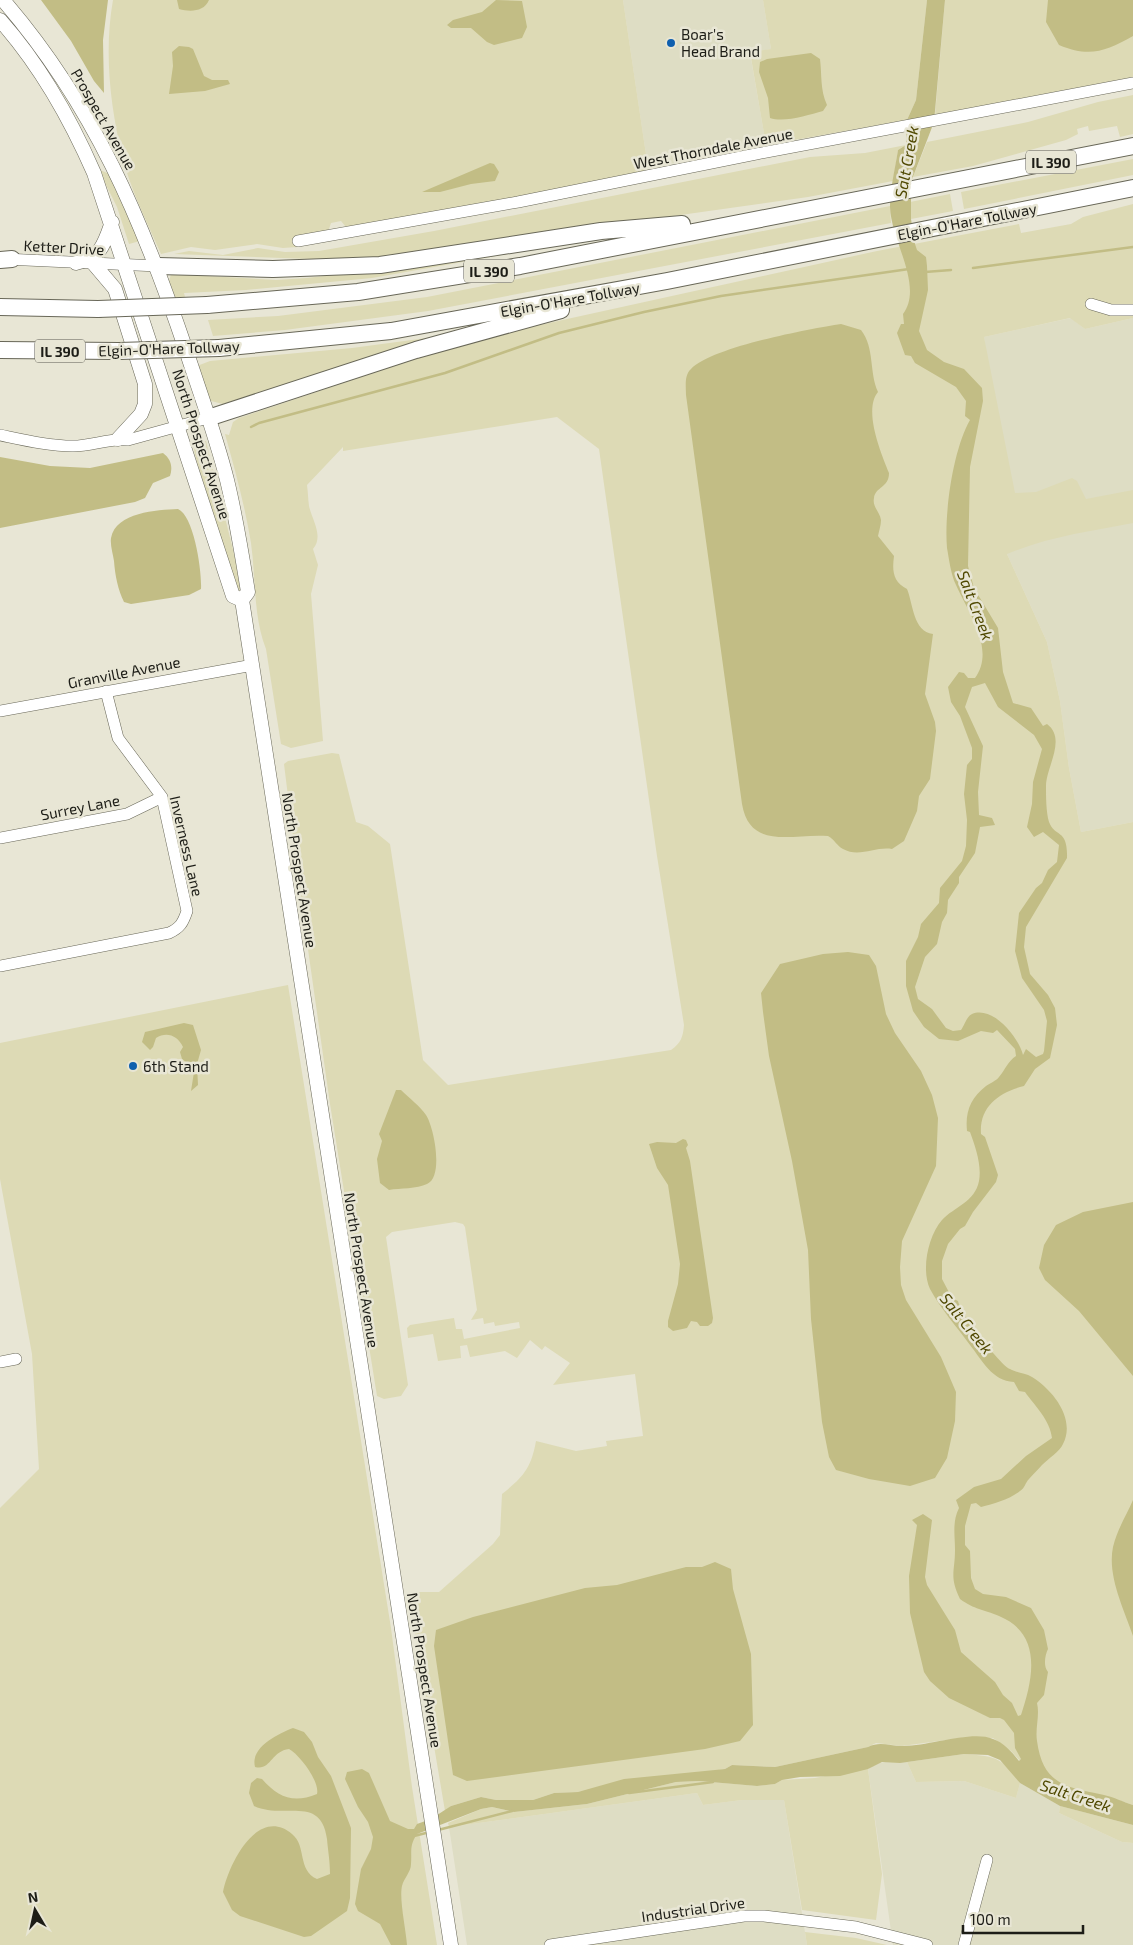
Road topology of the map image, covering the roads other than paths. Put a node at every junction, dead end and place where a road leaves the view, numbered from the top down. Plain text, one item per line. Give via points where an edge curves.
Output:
1 (3, 0) edge
2 (0, 20) edge
3 (1133, 84) edge
4 (1133, 146) edge
5 (1133, 188) edge
6 (769, 217) junction
7 (112, 222) junction
8 (298, 241) dead end
9 (4, 259) edge
10 (76, 263) junction
11 (93, 264) junction
12 (126, 266) junction
13 (158, 266) junction
14 (667, 281) junction
15 (1091, 304) dead end
16 (0, 307) edge
17 (1133, 310) edge
18 (0, 350) edge
19 (208, 418) junction
20 (179, 427) junction
21 (0, 435) edge
22 (118, 439) junction
23 (242, 600) junction
24 (253, 665) junction
25 (106, 691) junction
26 (0, 711) edge
27 (162, 797) junction
28 (0, 838) edge
29 (0, 966) edge
30 (16, 1359) dead end
31 (0, 1362) edge
32 (987, 1860) dead end
33 (451, 1945) edge
34 (550, 1945) edge
35 (927, 1945) edge
36 (964, 1945) edge

1 - 13 main road, Prospect Avenue via 42,48 86,115 125,188
2 - 7 main road, Prospect Avenue via 37,67 75,131
3 - 8 street, West Thorndale Avenue
4 - 6 highway, IL 390
5 - 14 highway, Elgin-O'Hare Tollway / IL 390
6 - 13 highway via 601,231 380,265 273,269
6 - 16 highway, IL 390, bridge via 529,264 358,292 207,305 98,309
7 - 10 main road via 103,247 88,260
7 - 12 main road, Prospect Avenue
9 - 10 street, Ketter Drive
10 - 11 street, Ketter Drive
11 - 12 street, Ketter Drive
11 - 22 main road via 115,289 145,384 141,414
12 - 13 street
12 - 20 main road, North Prospect Avenue
13 - 19 main road, North Prospect Avenue
14 - 18 highway, Elgin-O'Hare Tollway / IL 390, bridge via 391,331 219,348
14 - 19 highway via 416,350
15 - 17 street via 1111,310
19 - 20 street
19 - 23 main road, North Prospect Avenue via 227,480 241,548 248,592
20 - 22 street via 128,440
20 - 23 main road, North Prospect Avenue via 233,596
21 - 22 street via 70,446
23 - 24 main road, North Prospect Avenue
24 - 25 street, Granville Avenue
24 - 33 main road, North Prospect Avenue
25 - 26 street, Granville Avenue
25 - 27 street, Inverness Lane via 118,738
27 - 28 street, Surrey Lane via 127,814
27 - 29 street, Inverness Lane via 187,911 180,928 169,933
30 - 31 street
32 - 36 street
34 - 35 street, Industrial Drive via 744,1916 856,1928

